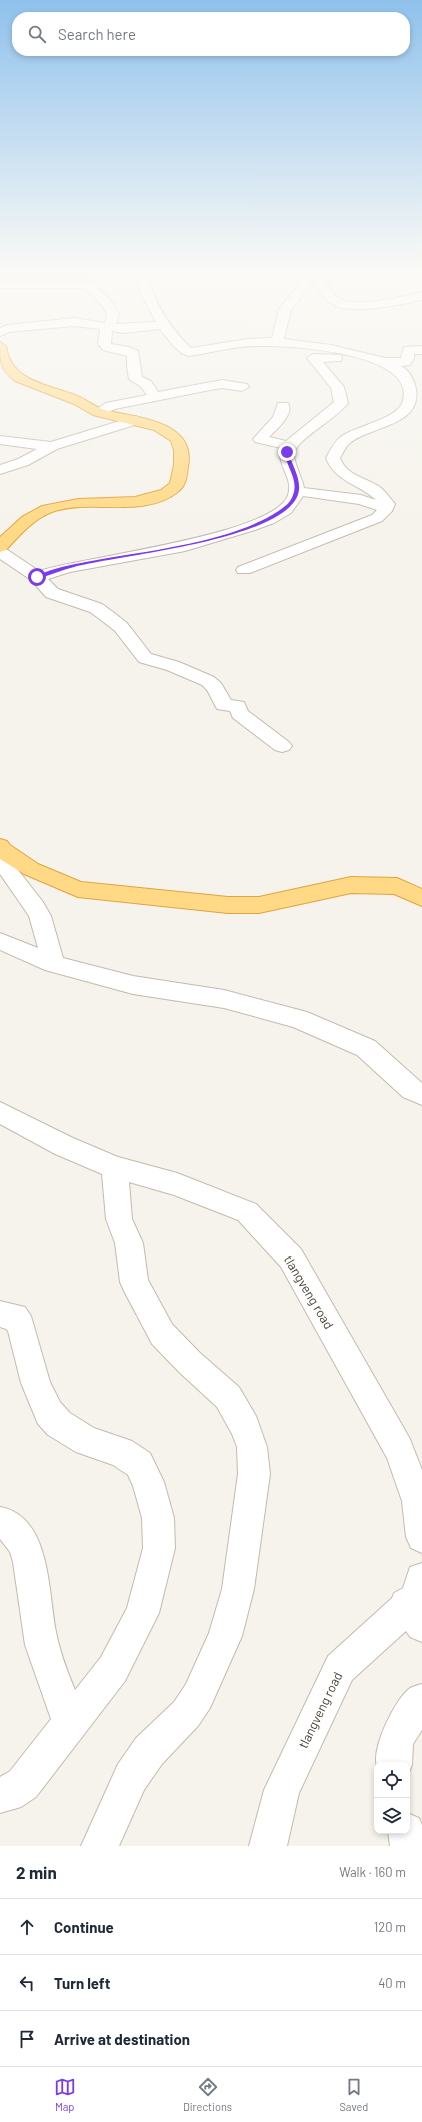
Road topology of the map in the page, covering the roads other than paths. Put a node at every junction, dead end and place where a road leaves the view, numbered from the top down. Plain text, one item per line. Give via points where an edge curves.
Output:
1 (1, 357) edge
2 (134, 357) edge
3 (346, 357) edge
4 (366, 357) edge
5 (408, 357) edge
6 (383, 362) junction
7 (242, 387) dead end
8 (154, 396) junction
9 (415, 405) edge
10 (283, 406) dead end
11 (99, 412) junction
12 (136, 420) junction
13 (0, 440) edge
14 (52, 446) junction
15 (289, 446) junction
16 (0, 470) edge
17 (297, 492) junction
18 (387, 508) junction
19 (0, 547) edge
20 (0, 552) edge
21 (244, 570) dead end
22 (37, 577) junction
23 (282, 746) dead end
24 (1, 848) edge
25 (422, 898) edge
26 (0, 941) edge
27 (53, 964) junction
28 (422, 1095) edge
29 (0, 1112) edge
30 (114, 1167) junction
31 (0, 1314) edge
32 (0, 1524) edge
33 (422, 1537) edge
34 (417, 1603) edge
35 (422, 1701) edge
36 (70, 1722) junction
37 (393, 1762) edge
38 (0, 1795) edge
39 (407, 1834) edge
40 (100, 1846) edge
41 (268, 1846) edge
42 (409, 1846) edge

1 - 11 highway via 20,378 79,401
2 - 8 street via 136,379 146,384
3 - 15 street via 313,358 338,387 341,403
4 - 6 street
5 - 6 street via 405,362
6 - 9 street via 398,370 407,380
7 - 8 street via 222,384
8 - 11 street via 111,406
9 - 18 street via 388,422 354,434 345,440 333,458 334,465 343,474 382,495
10 - 15 street via 280,418 260,439
11 - 12 highway
12 - 14 street
12 - 19 highway via 175,436 182,447 177,485 167,494 147,500 76,504 48,509 25,521
13 - 14 street
14 - 16 street via 23,462
15 - 17 street via 288,460 295,474
17 - 18 street via 360,500
17 - 22 street via 290,505 281,512 246,528 187,546 74,566
18 - 21 street via 377,518
20 - 22 street
22 - 23 street via 52,593 96,608 107,616 121,627 145,658 174,666 208,681 215,687 224,705 237,706 240,714
24 - 25 highway via 31,869 86,890 259,905 351,885 397,886
24 - 27 street via 14,881 40,916
26 - 27 street
27 - 28 street via 133,985 224,999 299,1019 366,1048 412,1090
29 - 30 street, tlangveng road via 64,1146
30 - 33 street, tlangveng road via 177,1184 247,1212 292,1258 399,1450 418,1501
30 - 40 street via 119,1219 129,1243 134,1282 162,1334 228,1397 245,1427 254,1474 238,1589 225,1636 198,1696 186,1714 149,1751 131,1777
31 - 36 street via 15,1317 21,1326 36,1383 48,1413 59,1424 87,1441 121,1452 139,1464 148,1482 158,1518 159,1548 142,1613 113,1669
32 - 36 street via 3,1523 16,1532 26,1550 41,1644
34 - 41 street, tlangveng road via 340,1668 282,1790
35 - 37 street via 400,1730
36 - 38 street via 23,1784 8,1794
39 - 42 street

